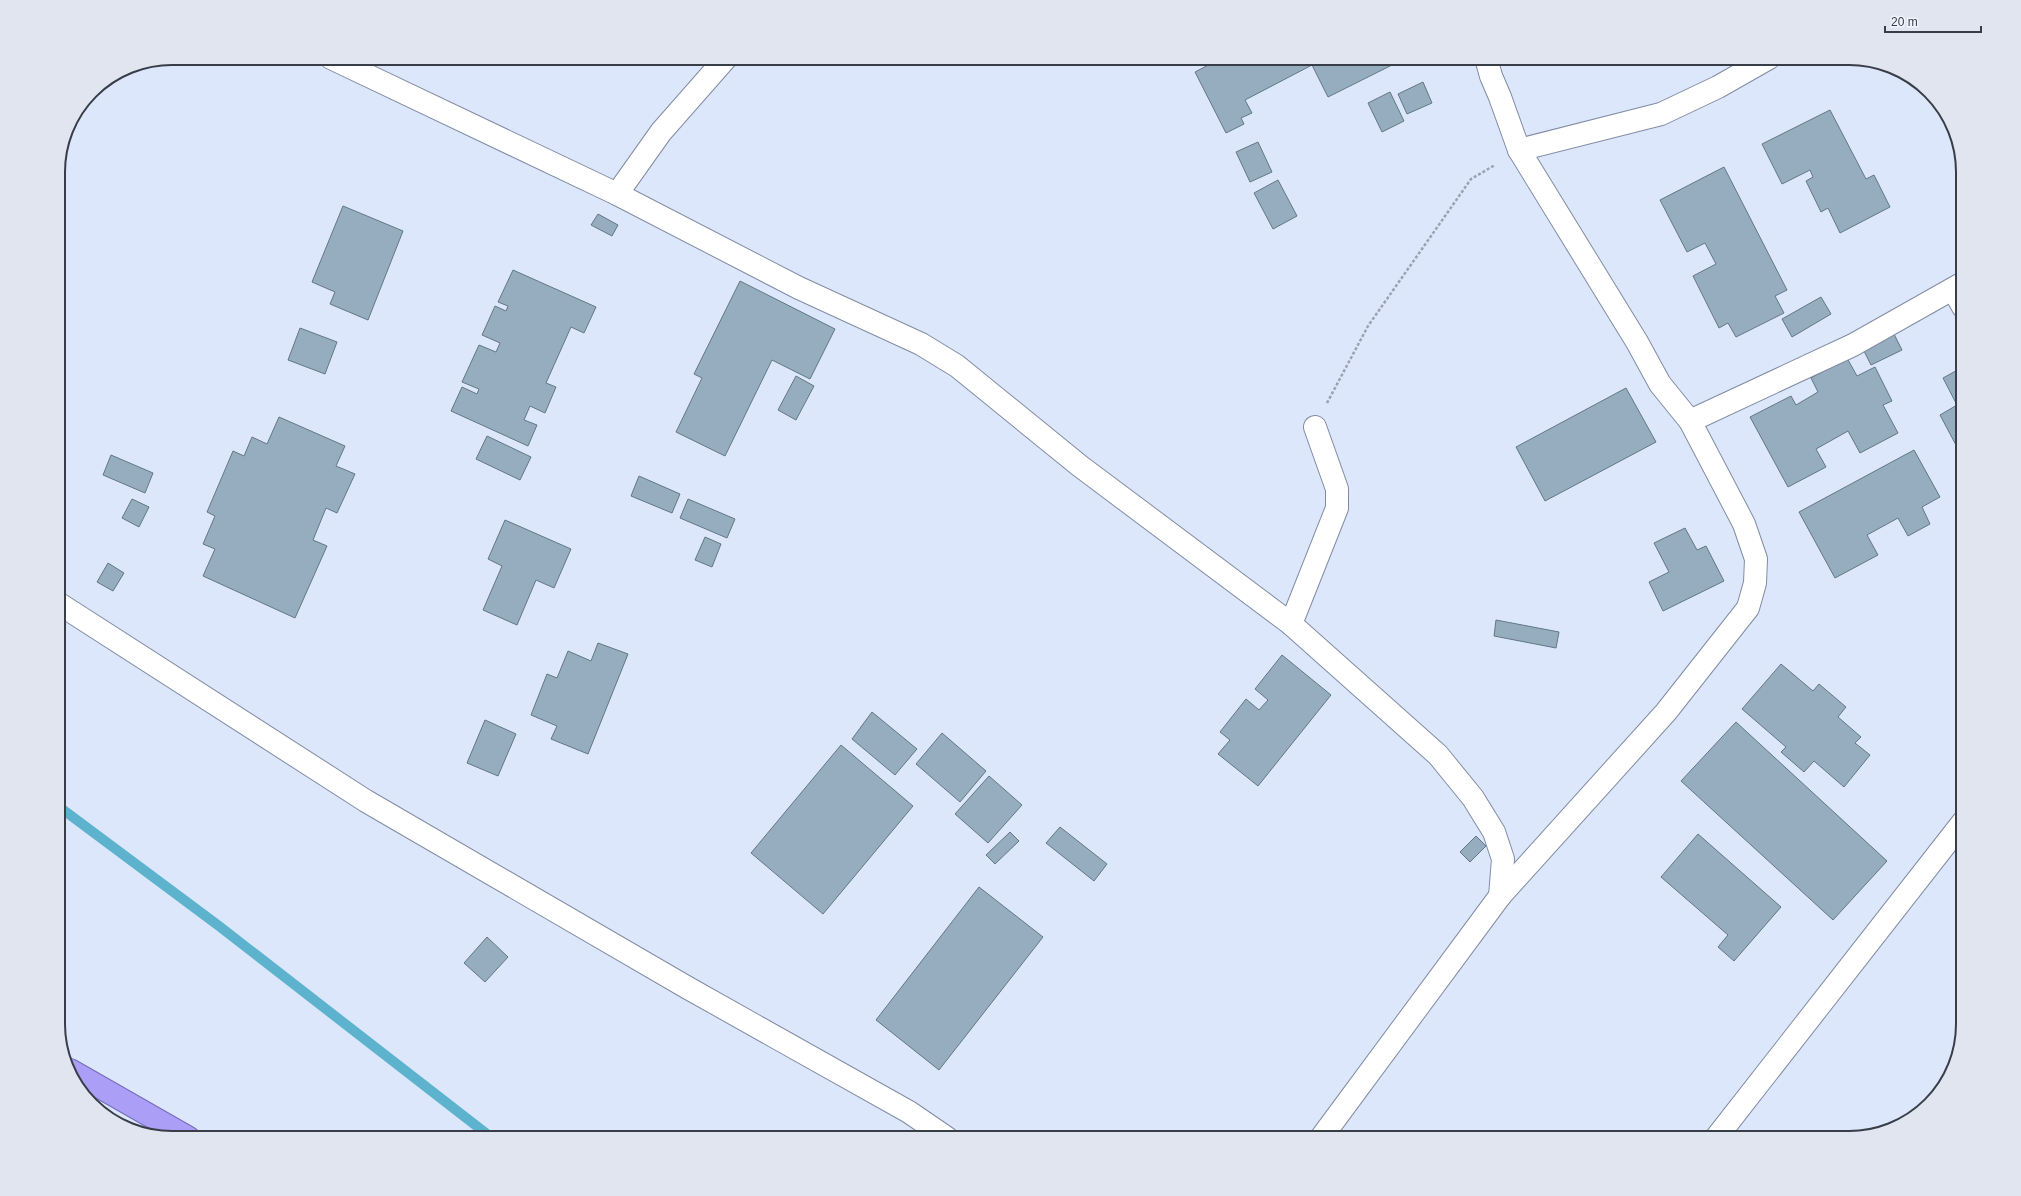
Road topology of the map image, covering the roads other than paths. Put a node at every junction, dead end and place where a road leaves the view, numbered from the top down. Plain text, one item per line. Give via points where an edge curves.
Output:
1 (346, 65) edge
2 (720, 65) edge
3 (1488, 65) edge
4 (1757, 65) edge
5 (1519, 150) junction
6 (617, 194) junction
7 (1956, 295) edge
8 (1690, 421) junction
9 (1314, 427) road end
10 (65, 607) edge
11 (1291, 624) junction
12 (1956, 831) edge
13 (1500, 896) junction
14 (77, 1074) edge
15 (177, 1131) edge
16 (937, 1131) edge
17 (1326, 1131) edge
18 (1721, 1131) edge

1 - 6 street
2 - 6 street via 661,132
3 - 5 street
4 - 5 street via 1661,114
5 - 8 street via 1660,384
6 - 11 street via 799,288 921,344 957,366 1080,466
7 - 8 street
8 - 13 street via 1744,524 1756,559 1755,583 1748,608 1666,712
9 - 11 street via 1337,490 1337,508
10 - 16 street via 366,802 909,1112
11 - 13 street via 1438,756 1473,798 1494,832 1503,859
12 - 18 street
13 - 17 street
14 - 15 highway

